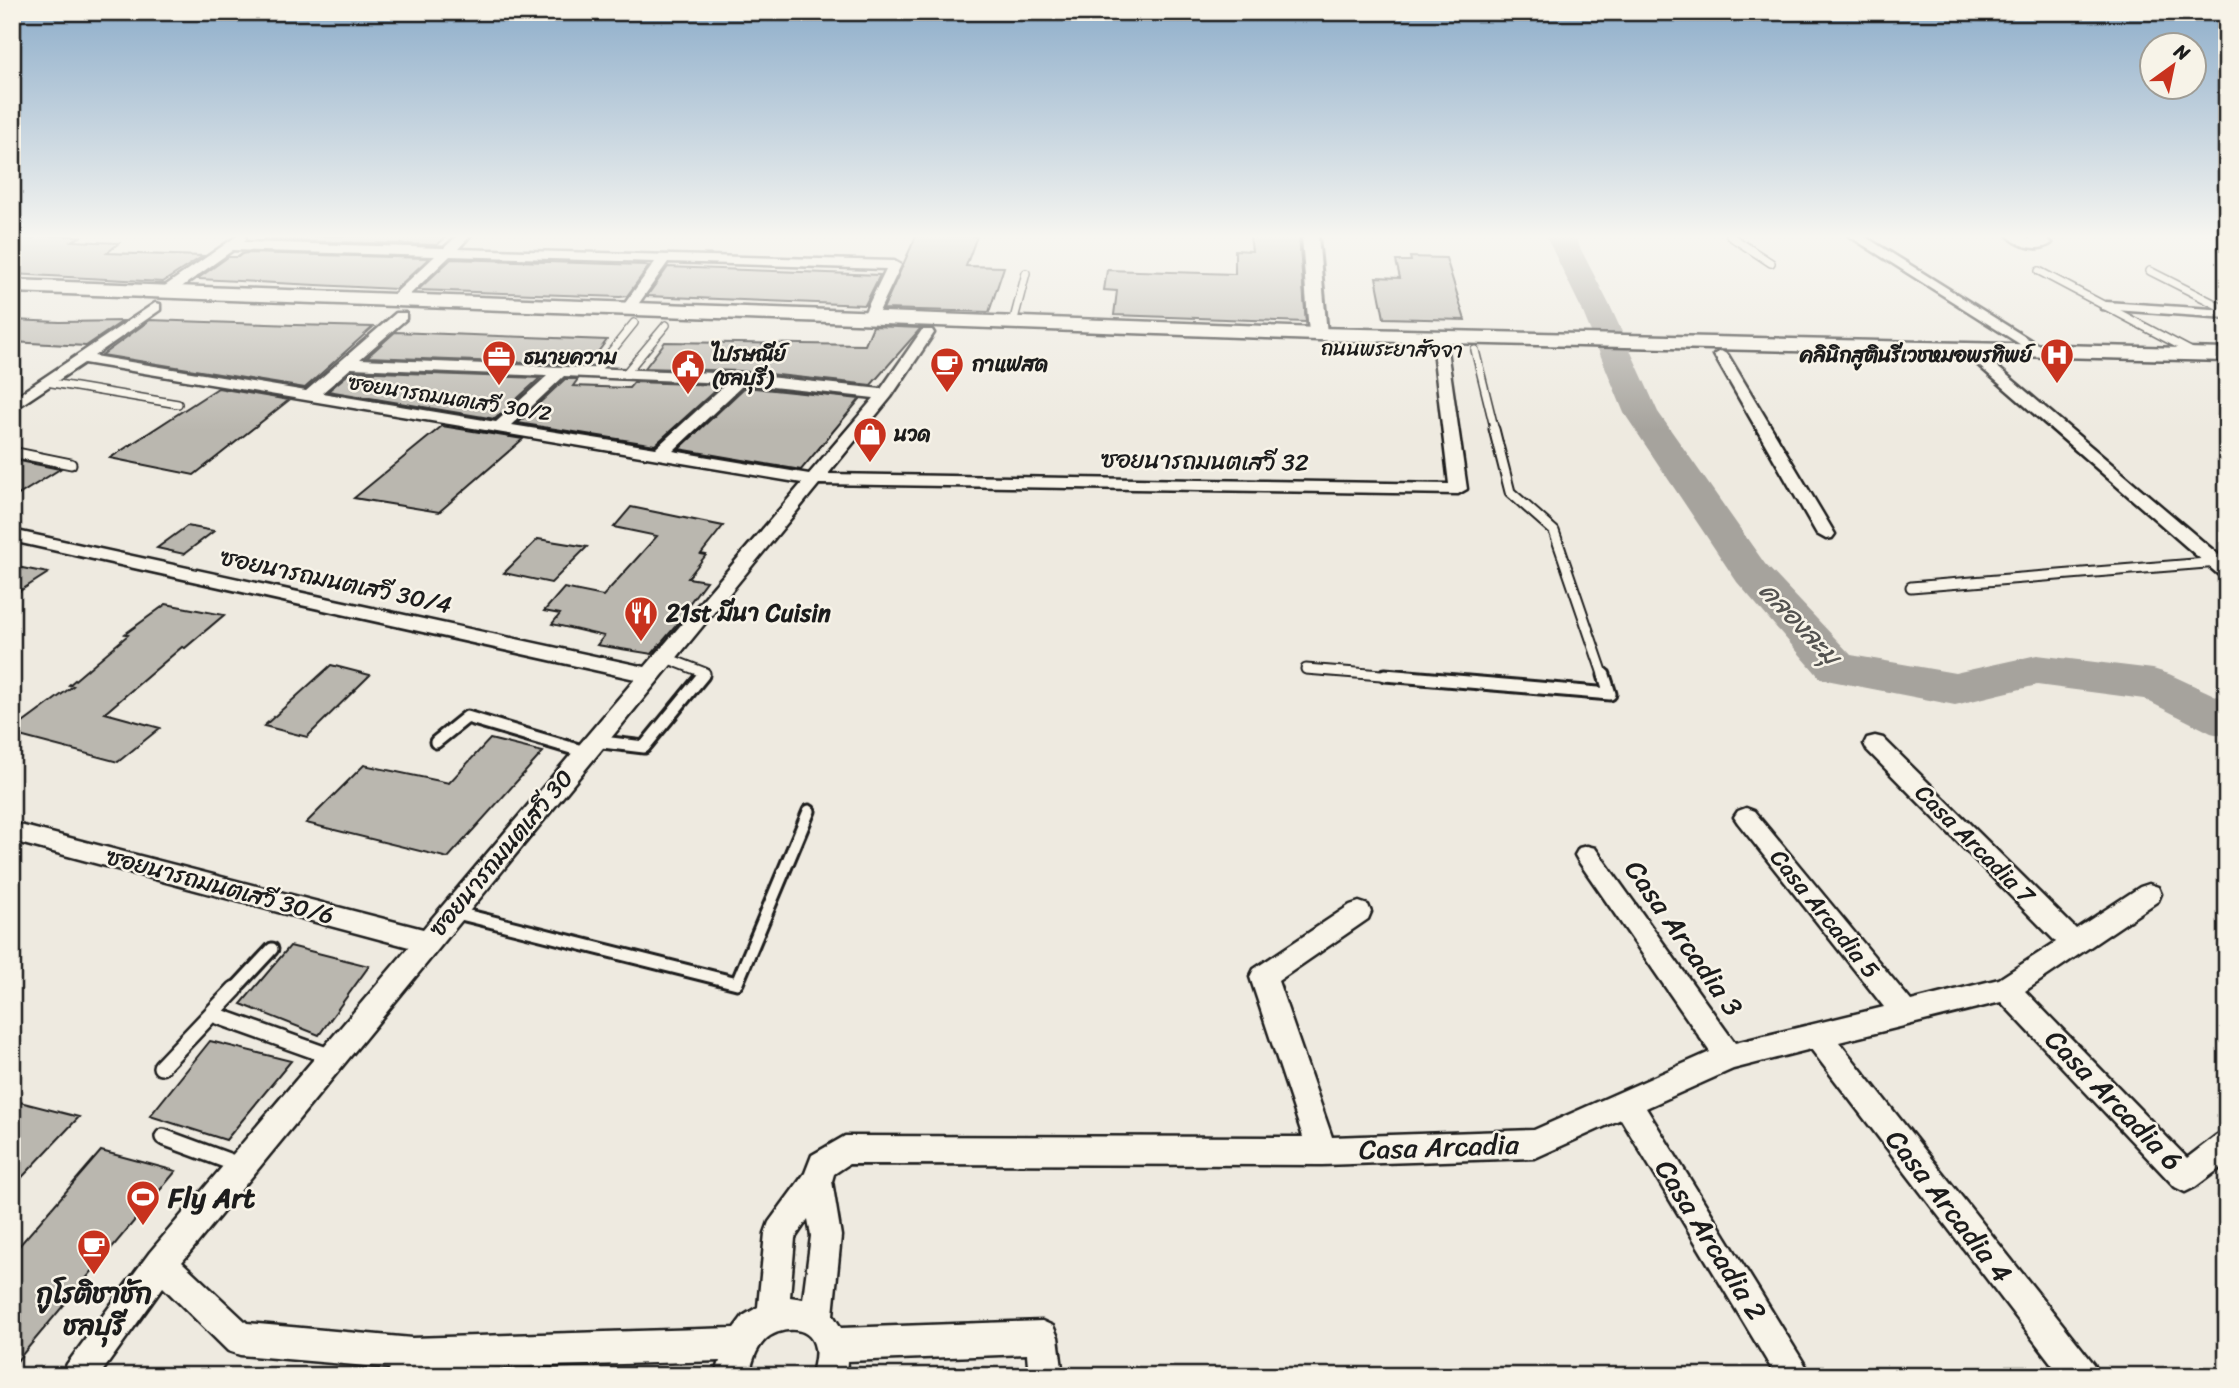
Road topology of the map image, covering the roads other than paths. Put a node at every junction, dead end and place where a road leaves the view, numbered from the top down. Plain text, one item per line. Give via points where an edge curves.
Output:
1 (28, 301) edge
2 (121, 301) edge
3 (161, 301) edge
4 (169, 301) edge
5 (285, 301) edge
6 (405, 301) edge
7 (640, 301) edge
8 (877, 301) edge
9 (1019, 301) edge
10 (1315, 301) edge
11 (1960, 301) edge
12 (2096, 301) edge
13 (2206, 301) edge
14 (165, 302) junction
15 (114, 305) junction
16 (2106, 306) junction
17 (398, 309) junction
18 (2227, 312) edge
19 (631, 316) junction
20 (869, 318) junction
21 (1013, 323) junction
22 (666, 325) junction
23 (927, 333) junction
24 (1318, 334) junction
25 (1598, 347) junction
26 (1646, 348) junction
27 (1440, 350) junction
28 (1475, 350) junction
29 (2039, 350) junction
30 (2148, 353) junction
31 (2196, 354) junction
32 (1721, 355) junction
33 (2227, 355) edge
34 (81, 358) junction
35 (1983, 362) junction
36 (346, 363) junction
37 (2165, 366) junction
38 (2227, 368) edge
39 (560, 372) junction
40 (594, 373) junction
41 (625, 374) junction
42 (740, 379) junction
43 (46, 382) junction
44 (885, 394) junction
45 (309, 396) junction
46 (178, 404) dead end
47 (12, 406) edge
48 (499, 428) junction
49 (12, 452) edge
50 (660, 454) junction
51 (71, 464) dead end
52 (811, 479) junction
53 (1826, 534) dead end
54 (12, 535) edge
55 (2223, 566) edge
56 (1911, 587) dead end
57 (656, 666) junction
58 (1306, 669) dead end
59 (436, 742) dead end
60 (1875, 744) dead end
61 (590, 746) junction
62 (809, 811) dead end
63 (1746, 817) dead end
64 (12, 832) edge
65 (1587, 855) dead end
66 (2148, 894) dead end
67 (453, 912) junction
68 (1359, 912) dead end
69 (429, 941) junction
70 (2075, 943) junction
71 (271, 949) dead end
72 (2006, 989) junction
73 (1904, 1012) junction
74 (212, 1014) junction
75 (1817, 1035) junction
76 (332, 1057) junction
77 (1729, 1057) junction
78 (161, 1068) dead end
79 (1627, 1103) junction
80 (163, 1137) dead end
81 (2227, 1145) edge
82 (1322, 1151) junction
83 (242, 1166) junction
84 (817, 1181) junction
85 (161, 1263) junction
86 (773, 1316) junction
87 (740, 1344) junction
88 (825, 1347) edge
89 (407, 1365) edge
90 (79, 1376) edge
91 (732, 1376) edge
92 (1046, 1376) edge
93 (1795, 1376) edge
94 (2082, 1376) edge

1 - 15 main road, ถนนพระยาสัจจา
2 - 15 main road
3 - 14 main road, ถนนพระยาสัจจา
4 - 14 main road, ถนนพระยาสัจจา
5 - 17 main road, ถนนพระยาสัจจา
6 - 17 street
7 - 19 street
8 - 20 street
9 - 21 lane
10 - 24 street
11 - 29 street
12 - 16 lane
13 - 18 lane
14 - 15 main road, ถนนพระยาสัจจา
14 - 17 main road, ถนนพระยาสัจจา
14 - 34 street
16 - 18 street
16 - 31 lane
17 - 19 main road, ถนนพระยาสัจจา
17 - 36 street
19 - 20 main road, ถนนพระยาสัจจา
19 - 22 main road, ถนนพระยาสัจจา
19 - 40 lane
20 - 21 main road, ถนนพระยาสัจจา
21 - 24 main road, ถนนพระยาสัจจา
22 - 23 main road, ถนนพระยาสัจจา
22 - 41 lane
23 - 27 main road, ถนนพระยาสัจจา
23 - 44 street, ซอยนารถมนตเสวี 30
24 - 25 main road, ถนนพระยาสัจจา
25 - 26 main road, ถนนพระยาสัจจา
25 - 28 main road, ถนนพระยาสัจจา
26 - 29 main road, ถนนพระยาสัจจา
26 - 32 main road, ถนนพระยาสัจจา
27 - 28 main road, ถนนพระยาสัจจา
27 - 52 street, ซอยนารถมนตเสวี 32 via 1458,489
28 - 58 lane via 1510,492 1554,531 1610,694
29 - 30 main road, ถนนพระยาสัจจา
30 - 31 main road, ถนนพระยาสัจจา
30 - 37 main road
31 - 33 main road, ถนนพระยาสัจจา
32 - 35 main road, ถนนพระยาสัจจา
32 - 53 street
34 - 43 street
34 - 45 street, ซอยนารถมนตเสวี 30/2
35 - 37 main road, ถนนพระยาสัจจา
35 - 55 street
36 - 39 street
36 - 45 street
37 - 38 main road, ถนนพระยาสัจจา
39 - 40 street
39 - 48 street
40 - 41 street
41 - 42 street
42 - 44 street
42 - 50 street
43 - 46 lane
43 - 47 street
44 - 52 street, ซอยนารถมนตเสวี 30
45 - 48 street, ซอยนารถมนตเสวี 30/2
48 - 50 street, ซอยนารถมนตเสวี 30/2
49 - 51 lane
50 - 52 street, ซอยนารถมนตเสวี 30/2
52 - 57 street, ซอยนารถมนตเสวี 30
54 - 57 street, ซอยนารถมนตเสวี 30/4
55 - 56 lane
57 - 61 street, ซอยนารถมนตเสวี 30
57 - 61 lane via 705,673 643,747
59 - 61 lane via 467,717
60 - 70 street, Casa Arcadia 7
61 - 67 street, ซอยนารถมนตเสวี 30
62 - 67 lane via 737,983
63 - 73 street, Casa Arcadia 5
64 - 69 street, ซอยนารถมนตเสวี 30/6
65 - 77 street, Casa Arcadia 3
66 - 70 street, Casa Arcadia
67 - 69 street, ซอยนารถมนตเสวี 30
68 - 82 street via 1263,977
69 - 76 street, ซอยนารถมนตเสวี 30
70 - 72 street, Casa Arcadia
71 - 74 lane
72 - 73 street, Casa Arcadia
72 - 81 street, Casa Arcadia 6 via 2185,1177
73 - 75 street, Casa Arcadia
74 - 76 lane
74 - 78 lane
75 - 77 street, Casa Arcadia
75 - 94 street, Casa Arcadia 4
76 - 83 street, ซอยนารถมนตเสวี 30
77 - 79 street, Casa Arcadia
79 - 82 street, Casa Arcadia via 1535,1144
79 - 93 street, Casa Arcadia 2
80 - 83 lane
82 - 84 street, Casa Arcadia via 845,1150 822,1165
83 - 85 street, ซอยนารถมนตเสวี 30
84 - 86 street, Casa Arcadia via 780,1233
84 - 88 street via 826,1236
85 - 89 street via 240,1339
85 - 90 street, ซอยนารถมนตเสวี 30
86 - 87 street
86 - 88 street via 803,1313
87 - 89 street
87 - 91 street
88 - 92 street via 1042,1338

